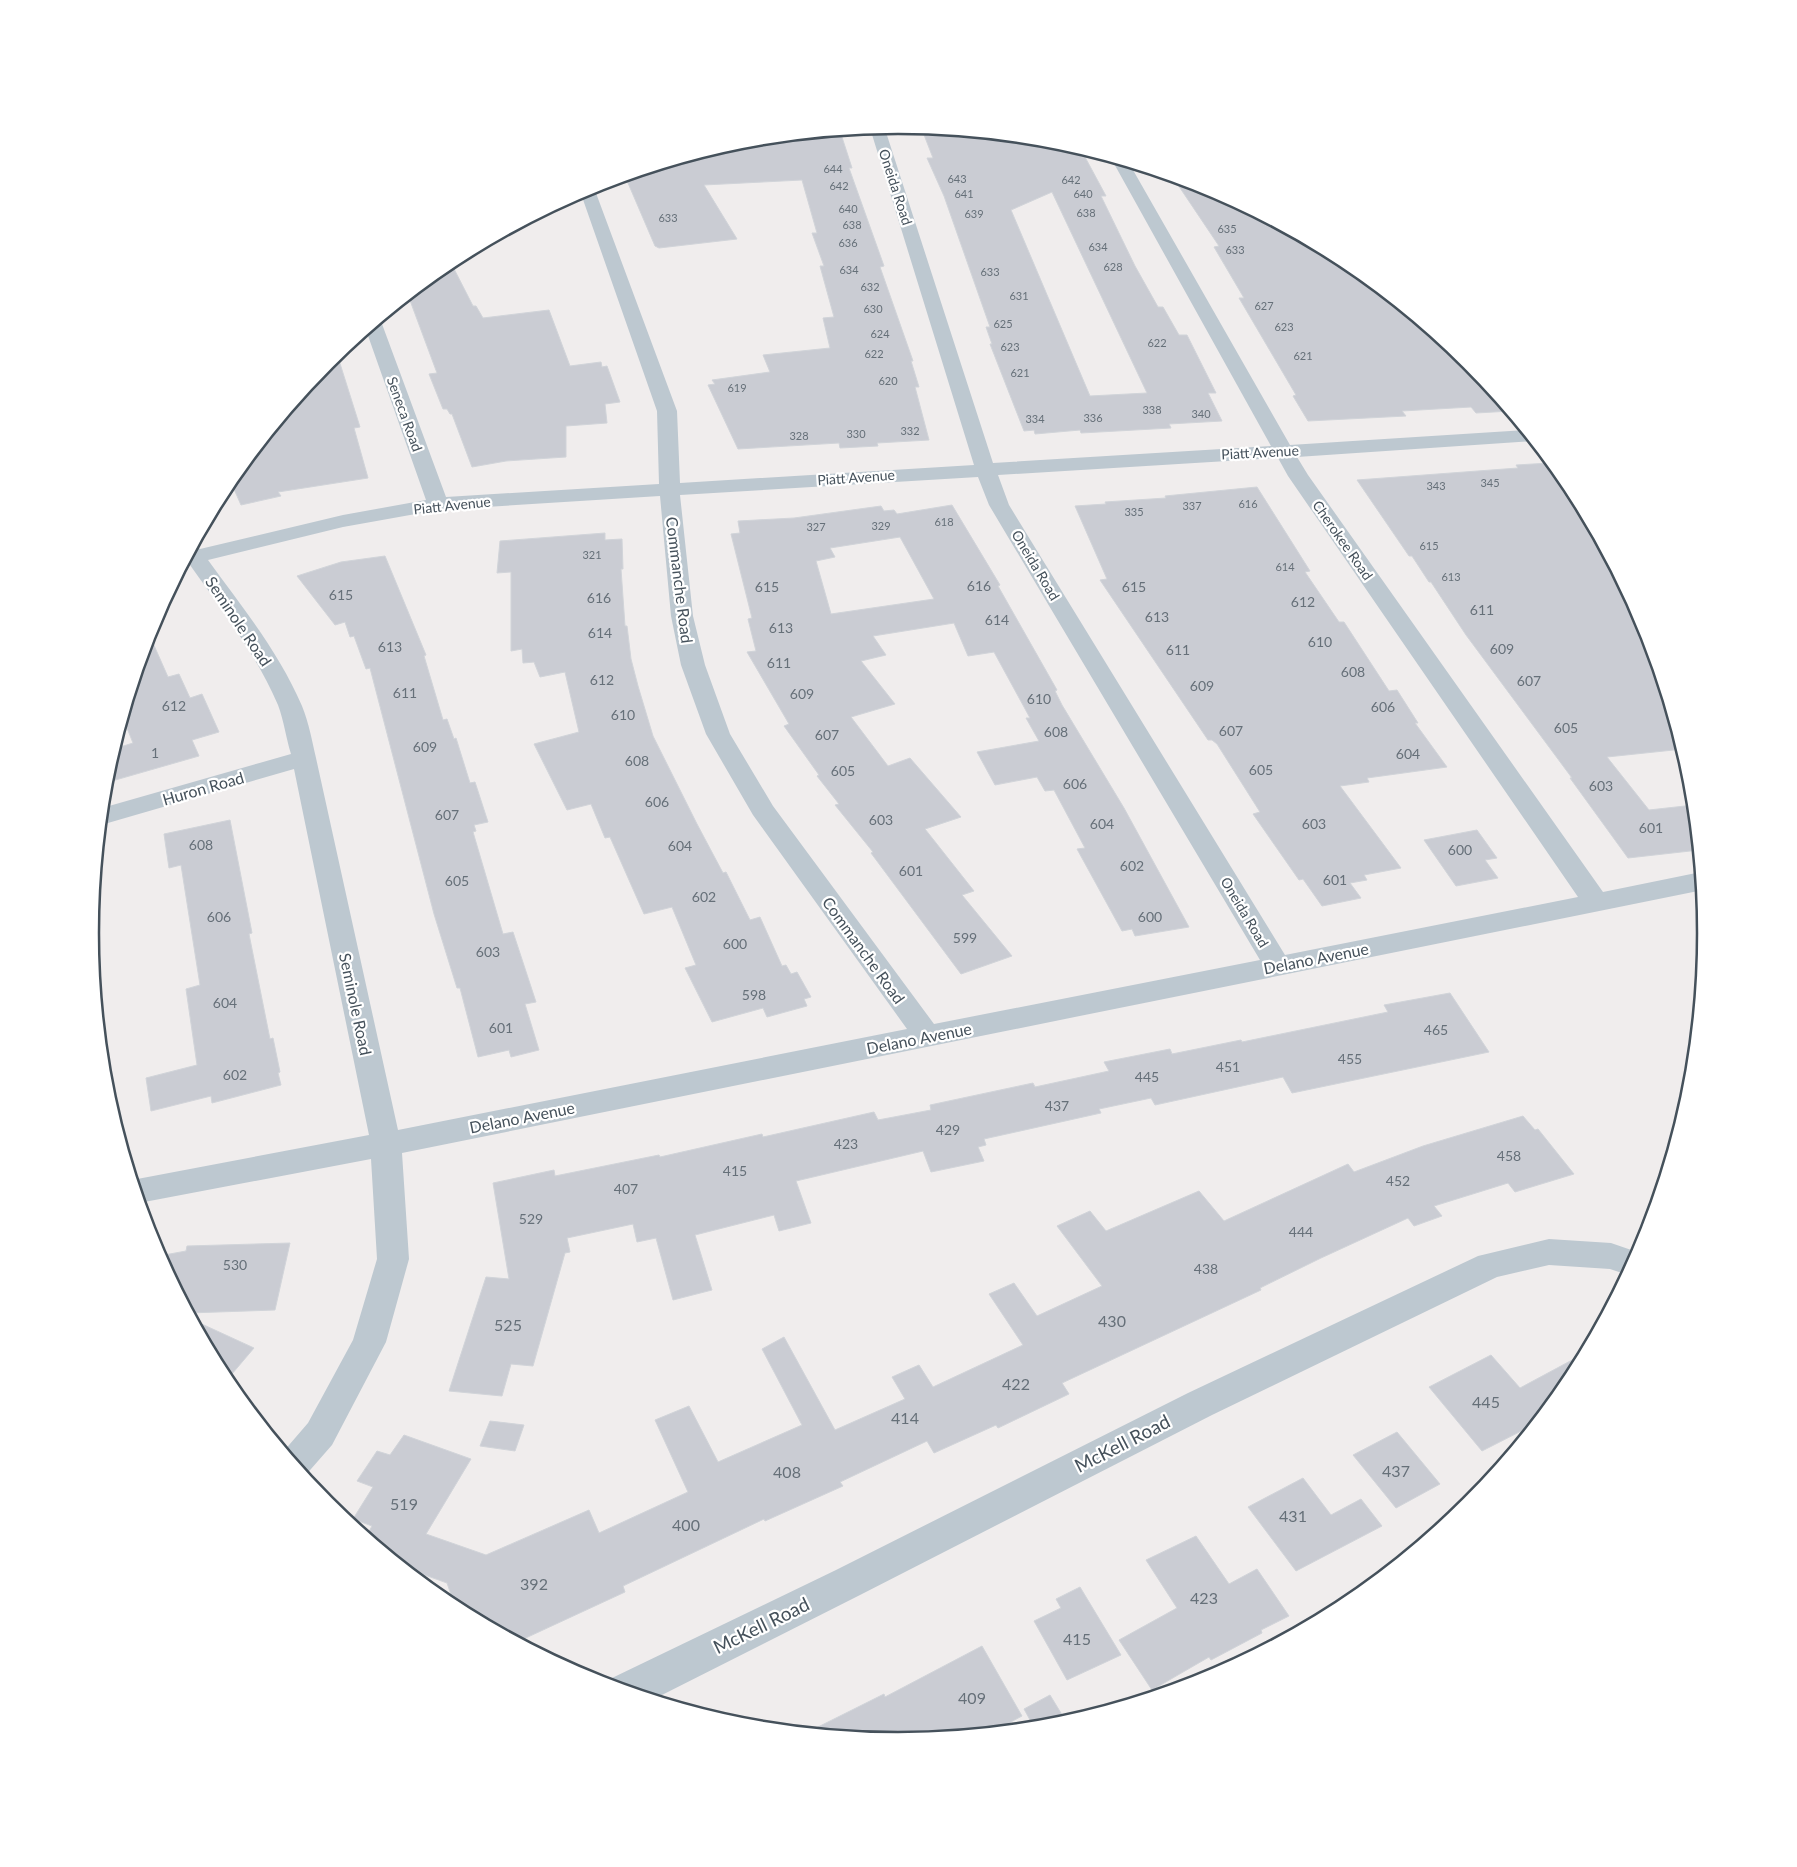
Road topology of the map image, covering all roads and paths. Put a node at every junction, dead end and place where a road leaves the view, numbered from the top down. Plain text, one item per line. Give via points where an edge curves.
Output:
1 (879, 134) edge
2 (1124, 166) edge
3 (590, 196) edge
4 (375, 329) edge
5 (1524, 436) edge
6 (1283, 451) junction
7 (985, 468) junction
8 (671, 489) junction
9 (438, 504) junction
10 (194, 555) edge
11 (193, 558) edge
12 (304, 758) junction
13 (108, 815) edge
14 (1697, 882) edge
15 (1596, 902) junction
16 (1278, 966) junction
17 (927, 1036) junction
18 (386, 1144) junction
19 (141, 1190) edge
20 (1627, 1262) edge
21 (297, 1461) edge
22 (634, 1688) edge

1 - 7 street, Oneida Road
2 - 6 street, Cherokee Road
3 - 8 street, Commanche Road via 666,411
4 - 9 street, Seneca Road
5 - 6 street, Piatt Avenue
6 - 7 street, Piatt Avenue
6 - 15 street, Cherokee Road
7 - 8 street, Piatt Avenue
7 - 16 street, Oneida Road via 999,506
8 - 9 street, Piatt Avenue
8 - 17 street, Commanche Road via 671,518 682,616 693,665 718,734 762,809
9 - 10 street, Piatt Avenue via 343,521
11 - 12 street, Seminole Road via 257,643 276,676 291,708
12 - 13 street, Huron Road
12 - 18 street, Seminole Road
14 - 15 street, Delano Avenue
15 - 16 street, Delano Avenue
16 - 17 street, Delano Avenue
17 - 18 street, Delano Avenue
18 - 19 street, Delano Avenue
18 - 21 street, Seminole Road via 392,1259 369,1342 320,1434
20 - 22 street, McKell Road via 1611,1256 1549,1252 1490,1265 1191,1408

